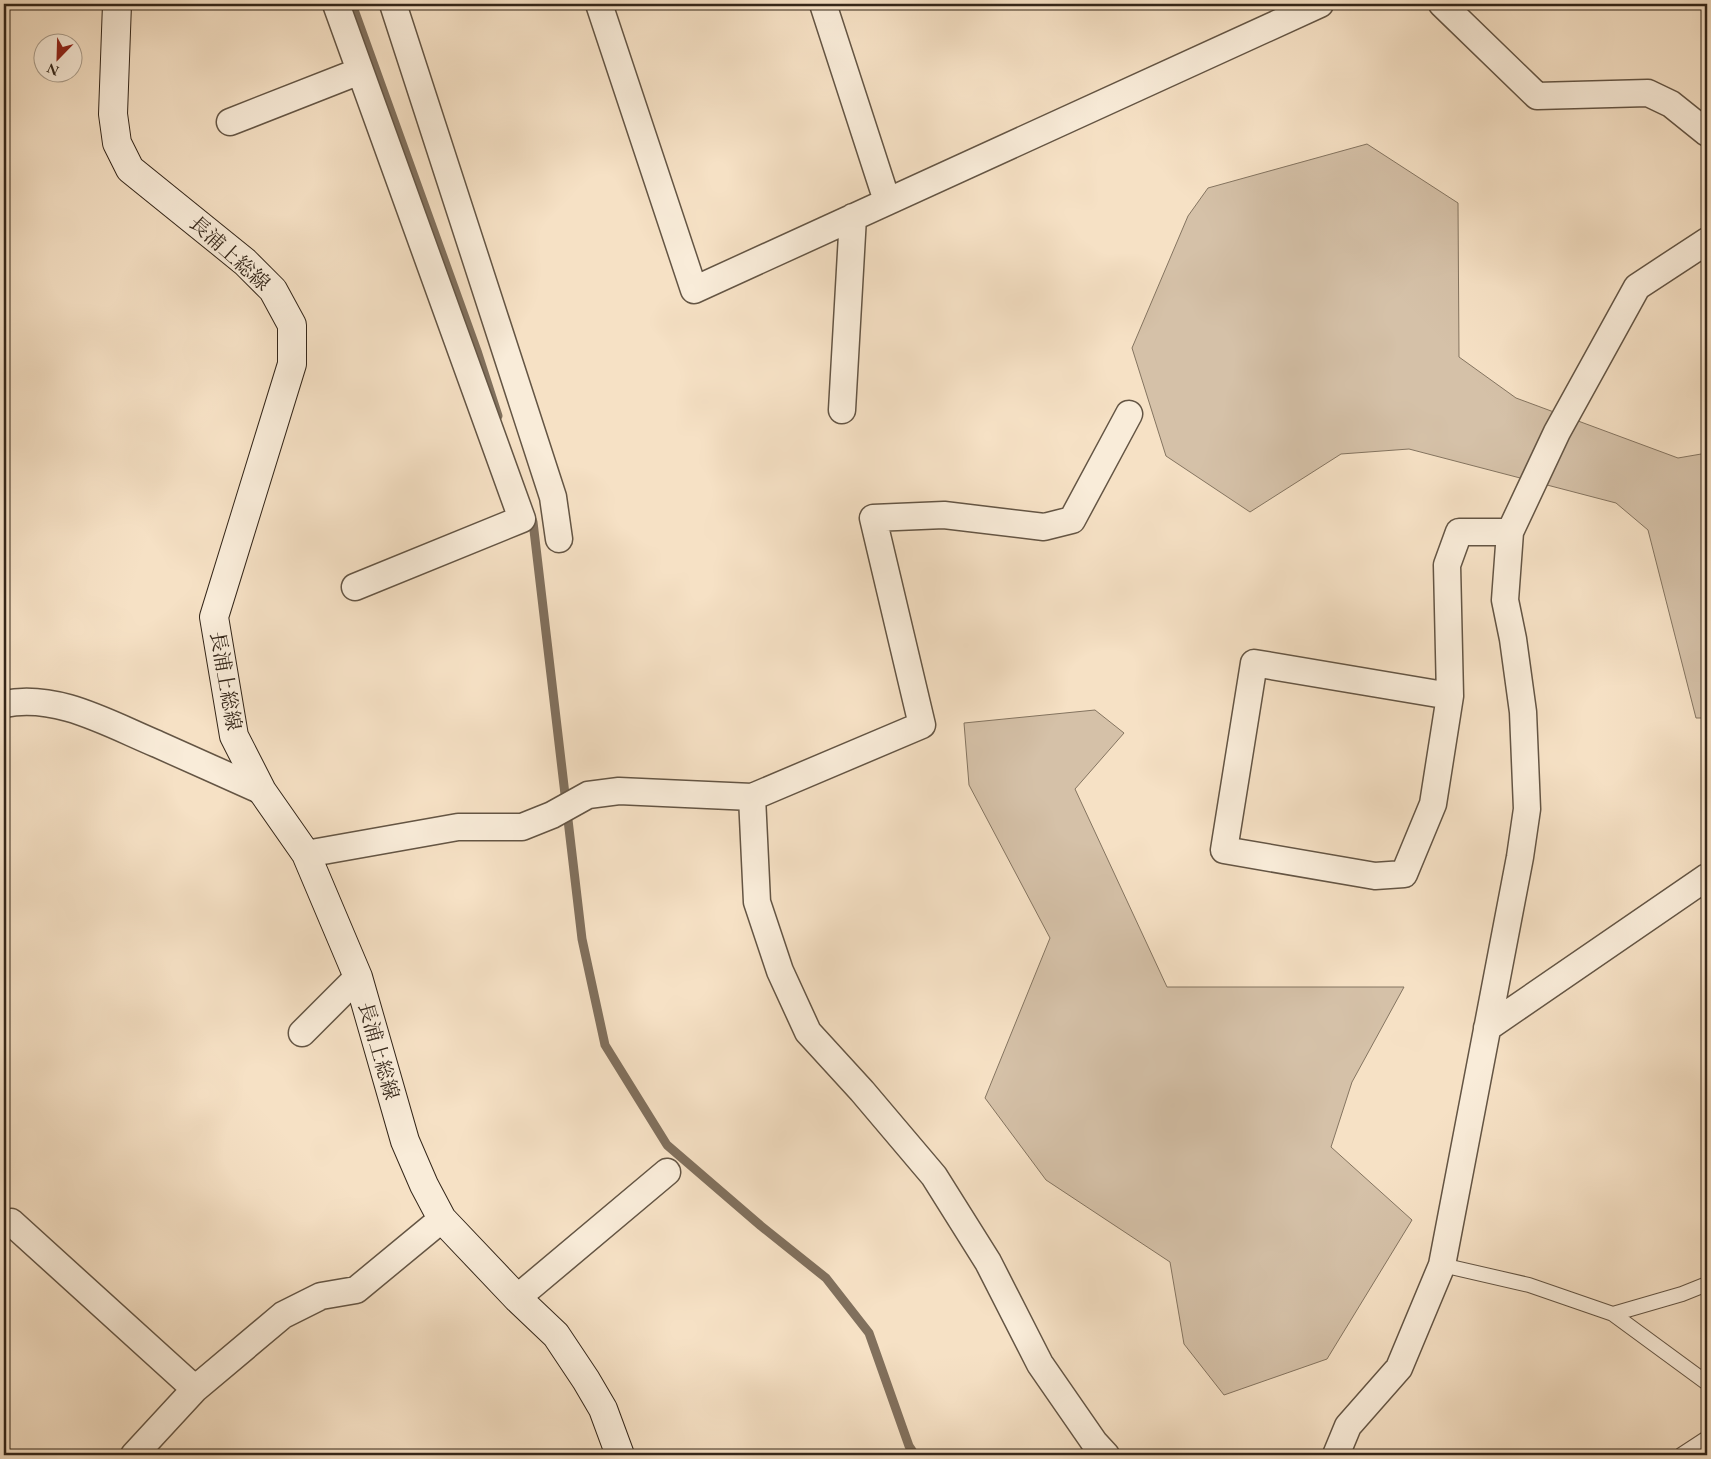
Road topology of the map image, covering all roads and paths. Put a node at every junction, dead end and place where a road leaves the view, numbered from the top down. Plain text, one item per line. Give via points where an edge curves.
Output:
1 (117, 4) edge
2 (336, 4) edge
3 (393, 4) edge
4 (599, 4) edge
5 (823, 4) edge
6 (1320, 4) edge
7 (1442, 4) edge
8 (360, 71) junction
9 (230, 122) dead end
10 (1707, 133) edge
11 (887, 201) junction
12 (853, 217) junction
13 (1707, 241) edge
14 (842, 410) dead end
15 (1129, 414) dead end
16 (1510, 532) junction
17 (559, 539) dead end
18 (355, 586) dead end
19 (1450, 696) junction
20 (4, 704) edge
21 (262, 791) junction
22 (752, 797) junction
23 (306, 854) junction
24 (1707, 877) edge
25 (358, 977) junction
26 (1487, 1028) junction
27 (302, 1033) dead end
28 (667, 1172) dead end
29 (442, 1219) junction
30 (4, 1224) edge
31 (1442, 1264) junction
32 (1707, 1284) edge
33 (517, 1298) junction
34 (1613, 1314) junction
35 (1707, 1383) edge
36 (195, 1389) junction
37 (1707, 1438) edge
38 (134, 1455) edge
39 (620, 1455) edge
40 (1106, 1455) edge
41 (1336, 1455) edge
42 (1681, 1455) edge

1 - 21 main road, 長浦上総線 via 113,114 117,143 130,169 245,262 273,290 292,325 292,364 214,617 234,736
2 - 8 street
3 - 17 street via 553,496
4 - 12 street via 694,290
5 - 11 street
6 - 11 street
7 - 10 street via 1537,96 1648,93 1671,104
8 - 9 street
8 - 18 street via 522,519
11 - 12 street
12 - 14 street
13 - 16 street via 1638,287 1558,432
15 - 22 street via 1072,520 1044,527 944,515 873,518 922,725
16 - 19 street via 1459,532 1447,565
16 - 26 street via 1505,600 1523,712 1528,809
19 - 19 street via 1432,804 1404,874 1375,876 1224,850 1254,663
20 - 21 street via 42,702 76,709
21 - 23 main road, 長浦上総線
22 - 23 street via 619,791 588,795 522,827 458,827
22 - 40 street via 757,902 780,971 808,1032 934,1176 988,1262 1040,1364
23 - 25 main road, 長浦上総線
24 - 26 street
25 - 27 street
25 - 29 main road, 長浦上総線 via 405,1141
26 - 31 street
28 - 33 street
29 - 33 main road, 長浦上総線
29 - 36 street via 356,1290 321,1296 283,1314
30 - 36 street via 11,1222
31 - 34 lane via 1529,1285
31 - 41 street via 1399,1368 1348,1426
32 - 34 lane
33 - 39 main road, 長浦上総線 via 556,1335 586,1380 603,1409
34 - 35 lane
36 - 38 street
37 - 42 lane

